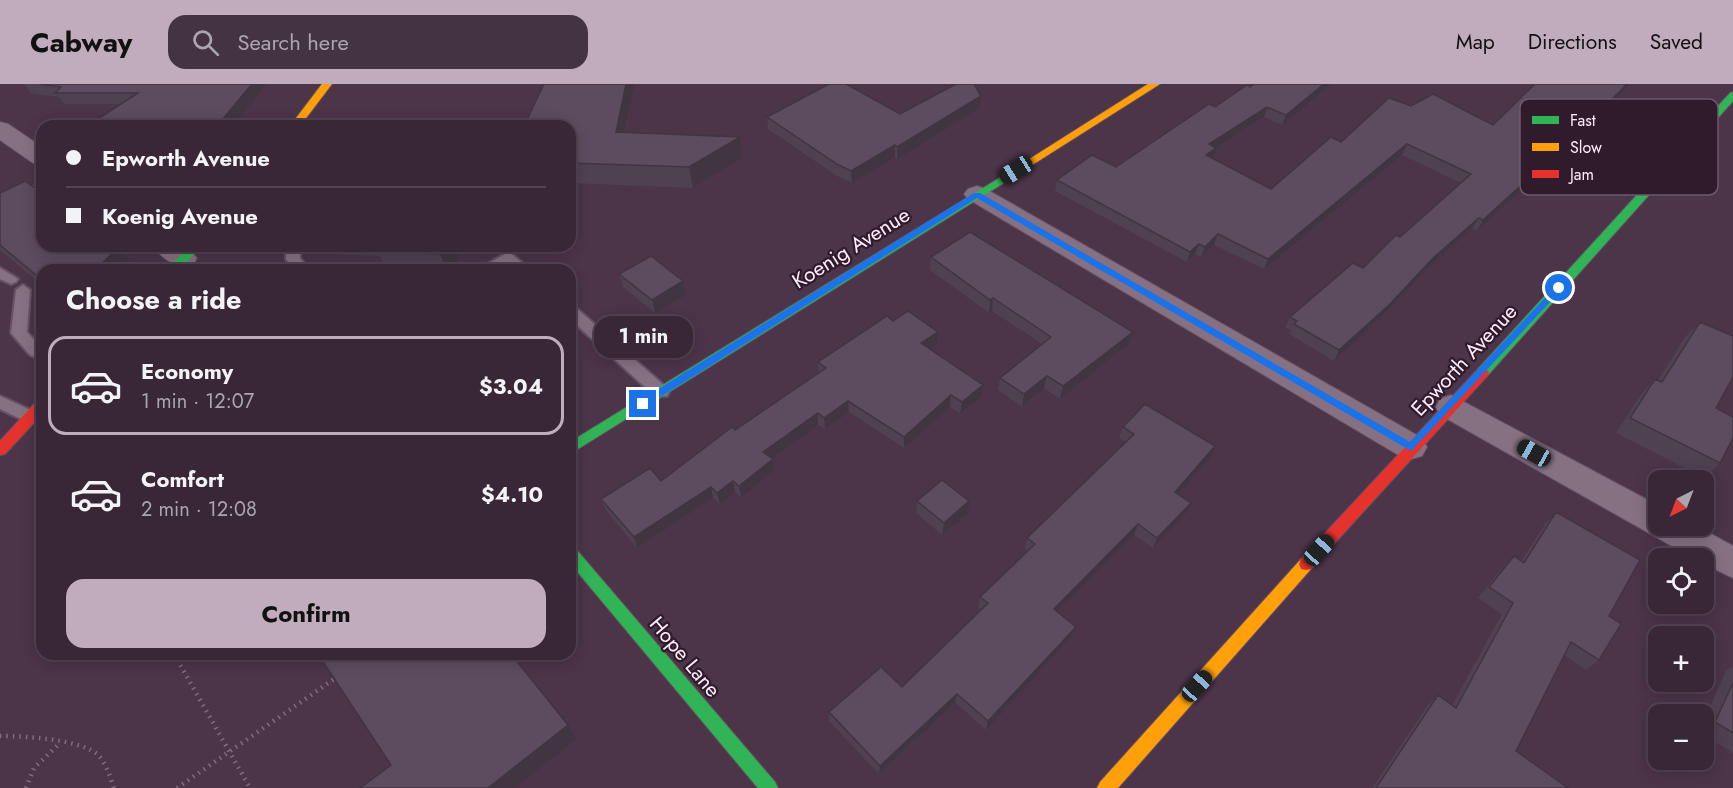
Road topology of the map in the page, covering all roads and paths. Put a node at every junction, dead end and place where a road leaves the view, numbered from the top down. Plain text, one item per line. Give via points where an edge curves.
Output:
1 (327, 84) edge
2 (1155, 84) edge
3 (1733, 95) edge
4 (1718, 112) edge
5 (300, 120) edge
6 (0, 129) edge
7 (36, 154) edge
8 (36, 190) edge
9 (977, 194) junction
10 (1643, 195) edge
11 (0, 207) edge
12 (495, 264) edge
13 (517, 264) edge
14 (11, 281) edge
15 (576, 316) edge
16 (36, 351) edge
17 (661, 392) junction
18 (0, 402) edge
19 (1451, 407) junction
20 (36, 411) edge
21 (576, 445) edge
22 (1411, 447) junction
23 (0, 450) edge
24 (1648, 516) edge
25 (1684, 536) edge
26 (576, 559) edge
27 (1733, 563) edge
28 (177, 660) edge
29 (337, 677) edge
30 (0, 736) edge
31 (60, 744) junction
32 (229, 752) junction
33 (26, 788) edge
34 (114, 788) edge
35 (177, 788) edge
36 (250, 788) edge
37 (769, 788) edge
38 (1106, 788) edge

1 - 5 street
2 - 9 street, Koenig Avenue
3 - 4 street, Epworth Avenue
6 - 7 street
8 - 11 lane
9 - 17 street, Koenig Avenue
9 - 22 street
10 - 19 street, Epworth Avenue
12 - 13 lane via 509,257
14 - 16 lane via 19,333
15 - 17 lane
17 - 21 street, Koenig Avenue
18 - 20 lane
19 - 22 street, Epworth Avenue
19 - 24 street
20 - 23 street
22 - 38 street, Epworth Avenue
25 - 27 street
26 - 37 street, Hope Lane
28 - 32 path
29 - 32 path
30 - 31 path via 19,735
31 - 33 path via 36,765
31 - 34 path via 83,746 98,755
32 - 35 path
32 - 36 path

